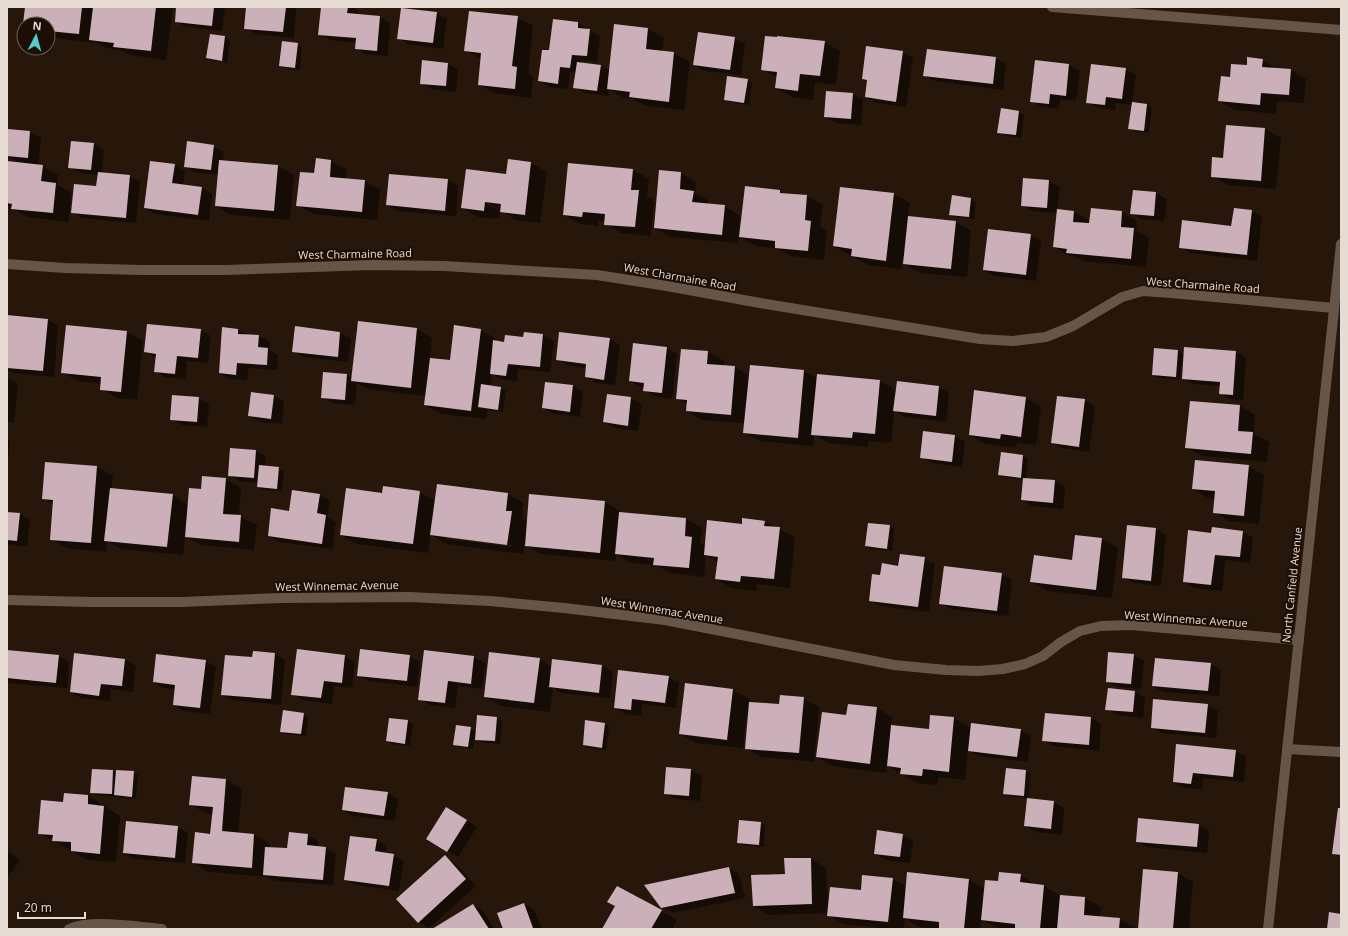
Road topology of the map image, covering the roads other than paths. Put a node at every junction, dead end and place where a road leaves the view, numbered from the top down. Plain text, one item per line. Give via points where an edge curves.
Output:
1 (1052, 7) edge
2 (1341, 30) edge
3 (1341, 244) edge
4 (7, 264) edge
5 (1334, 308) junction
6 (7, 600) edge
7 (1299, 640) junction
8 (1287, 749) junction
9 (1341, 752) edge
10 (69, 929) edge
11 (162, 929) edge
12 (1268, 929) edge

1 - 2 street
3 - 5 street, North Canfield Avenue
4 - 5 street, West Charmaine Road via 142,270 444,266 597,275 980,339 1046,337 1073,326 1122,297 1143,291
5 - 7 street, North Canfield Avenue
6 - 7 street, West Winnemac Avenue via 181,602 410,597 490,601 665,620 894,665 978,671 1025,664 1043,656 1080,631 1101,626 1131,625
7 - 8 street, North Canfield Avenue
8 - 9 street
8 - 12 street, North Canfield Avenue
10 - 11 street via 93,924

